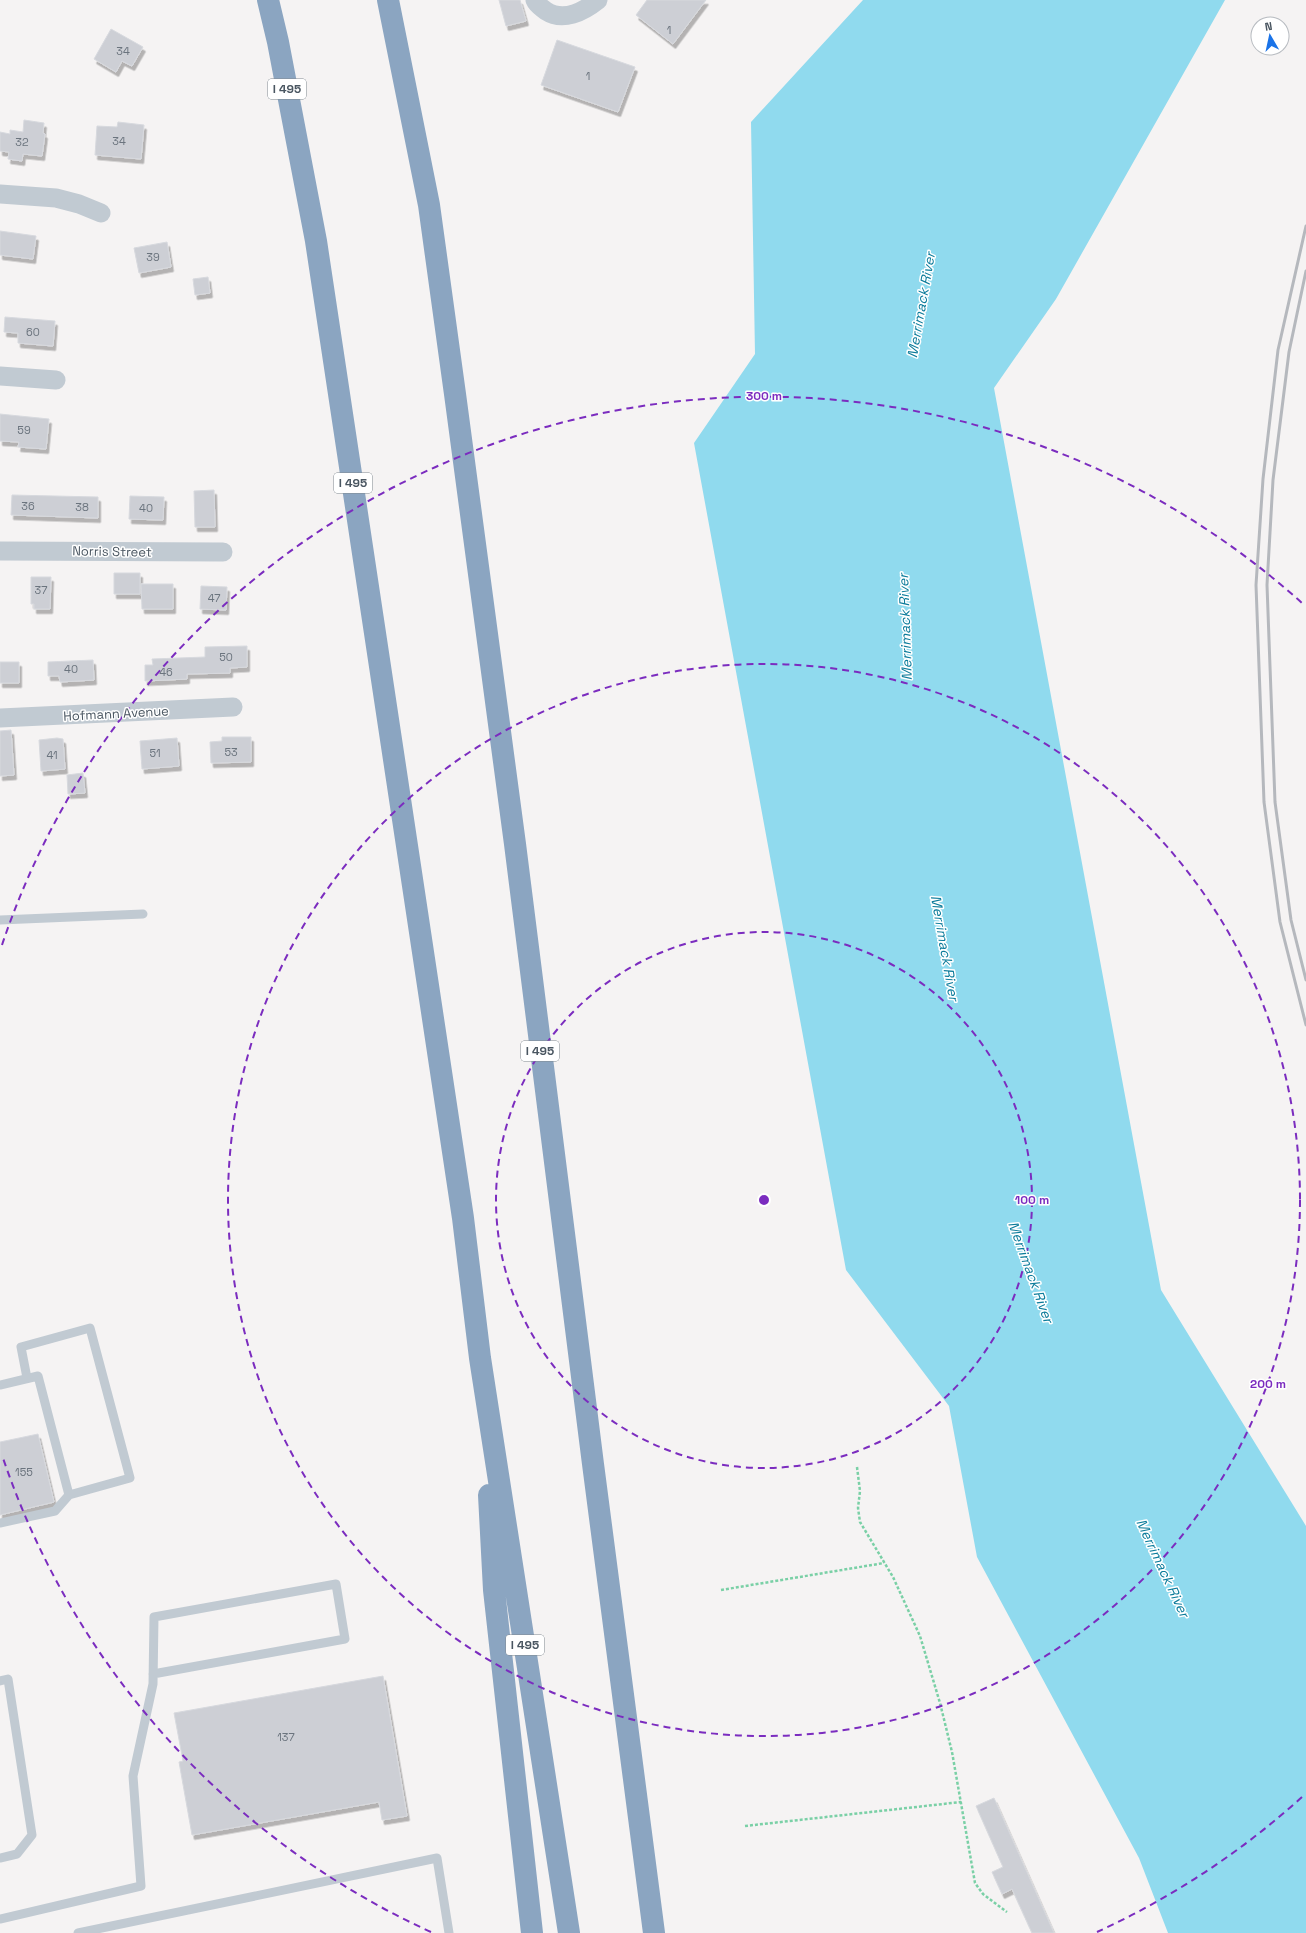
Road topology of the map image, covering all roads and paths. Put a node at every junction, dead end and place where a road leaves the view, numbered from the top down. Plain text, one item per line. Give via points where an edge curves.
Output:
1 (268, 0) edge
2 (388, 0) edge
3 (535, 0) edge
4 (598, 0) edge
5 (0, 194) edge
6 (101, 213) dead end
7 (0, 376) edge
8 (56, 380) dead end
9 (0, 551) edge
10 (223, 552) dead end
11 (233, 707) dead end
12 (0, 718) edge
13 (143, 914) dead end
14 (0, 920) edge
15 (480, 1358) junction
16 (27, 1378) junction
17 (0, 1385) edge
18 (857, 1467) dead end
19 (69, 1495) junction
20 (0, 1523) edge
21 (885, 1563) junction
22 (721, 1590) dead end
23 (153, 1674) junction
24 (0, 1680) edge
25 (961, 1802) junction
26 (744, 1826) dead end
27 (0, 1858) edge
28 (1006, 1912) dead end
29 (0, 1919) edge
30 (78, 1933) edge
31 (449, 1933) edge
32 (532, 1933) edge
33 (569, 1933) edge
34 (654, 1933) edge

1 - 15 highway, I 495 via 316,241 464,1218
2 - 34 highway, I 495 via 429,205 515,844
3 - 4 street via 553,16 571,16
5 - 6 street via 56,198
7 - 8 street
9 - 10 street, Norris Street
11 - 12 street, Hofmann Avenue
13 - 14 lane
15 - 32 highway via 494,1590
15 - 33 highway, I 495
16 - 17 lane
16 - 19 lane via 38,1376
16 - 19 lane via 21,1347 90,1328 130,1478
18 - 21 path via 860,1522
19 - 20 lane via 55,1511
21 - 22 path
21 - 25 path via 920,1636 942,1710
23 - 23 lane via 345,1639 336,1584 154,1616
23 - 29 lane via 133,1776 141,1886
24 - 27 lane via 8,1679 32,1835 17,1854
25 - 26 path
25 - 28 path via 975,1883 983,1894
30 - 31 lane via 437,1858

